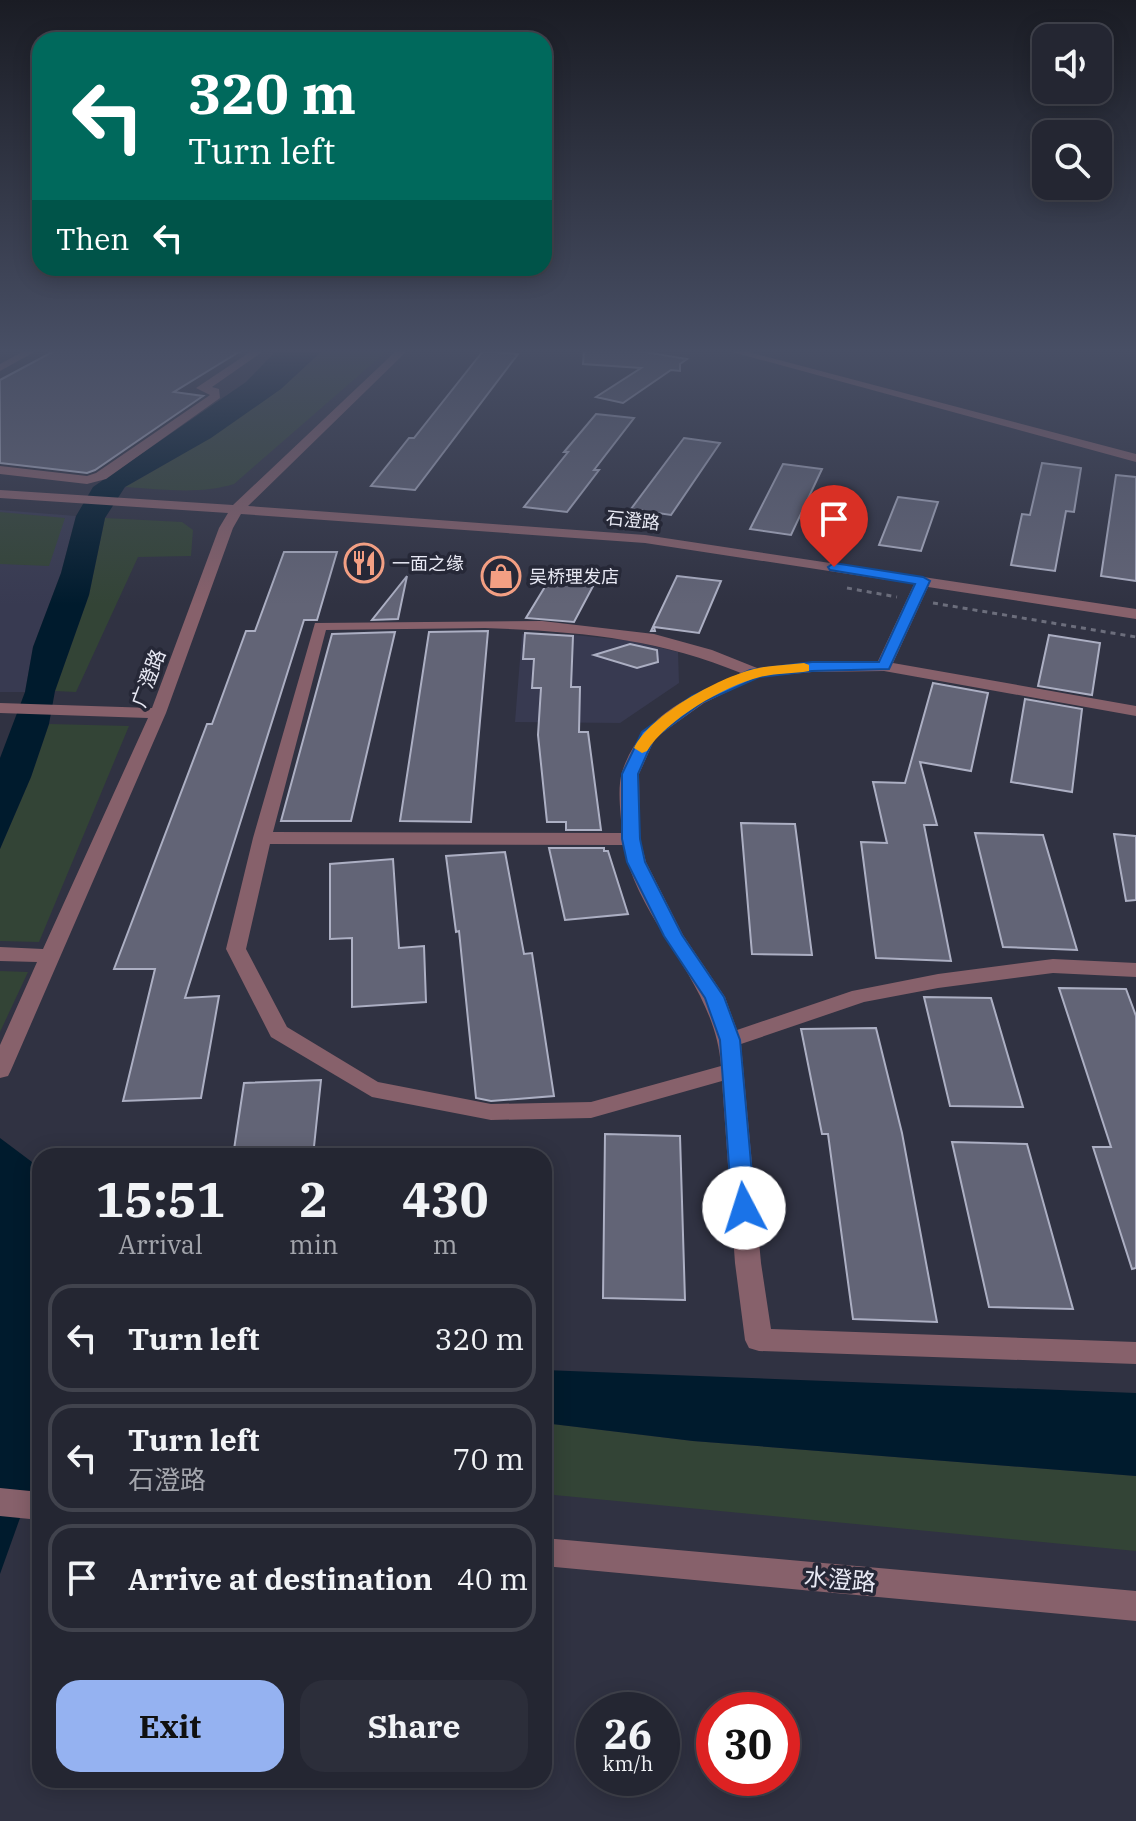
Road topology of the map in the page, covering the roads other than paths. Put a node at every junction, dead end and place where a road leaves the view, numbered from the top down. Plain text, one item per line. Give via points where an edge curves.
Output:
1 (160, 435) edge
2 (314, 435) edge
3 (1049, 435) edge
4 (1136, 458) edge
5 (0, 470) edge
6 (0, 494) edge
7 (237, 509) junction
8 (923, 581) junction
9 (1136, 614) edge
10 (884, 666) junction
11 (755, 673) junction
12 (1, 708) edge
13 (1136, 711) edge
14 (158, 713) junction
15 (262, 838) junction
16 (631, 839) junction
17 (2, 954) edge
18 (53, 956) junction
19 (1136, 970) edge
20 (730, 1040) junction
21 (0, 1070) edge
22 (733, 1070) junction
23 (1136, 1353) edge
24 (0, 1502) edge
25 (32, 1505) edge
26 (552, 1553) edge
27 (1136, 1606) edge

1 - 5 street via 87,480
2 - 7 street, 广澄路
3 - 4 street
6 - 7 street, 石澄路
7 - 8 street, 石澄路 via 645,539
7 - 14 street, 广澄路
8 - 9 street, 石澄路
8 - 10 street
10 - 11 street
10 - 13 street
11 - 15 street via 722,656 594,629 320,626
11 - 16 street via 698,699 648,735 630,774
12 - 14 street
14 - 18 street, 广澄路
15 - 16 street
15 - 22 street via 236,949 279,1032 372,1089 491,1112 591,1110
16 - 20 street via 636,862 673,936 714,997
17 - 18 street
18 - 21 street, 广澄路
19 - 20 street via 1053,966 938,981 860,996
20 - 22 street
22 - 23 street via 759,1340
24 - 25 street
26 - 27 street, 水澄路

